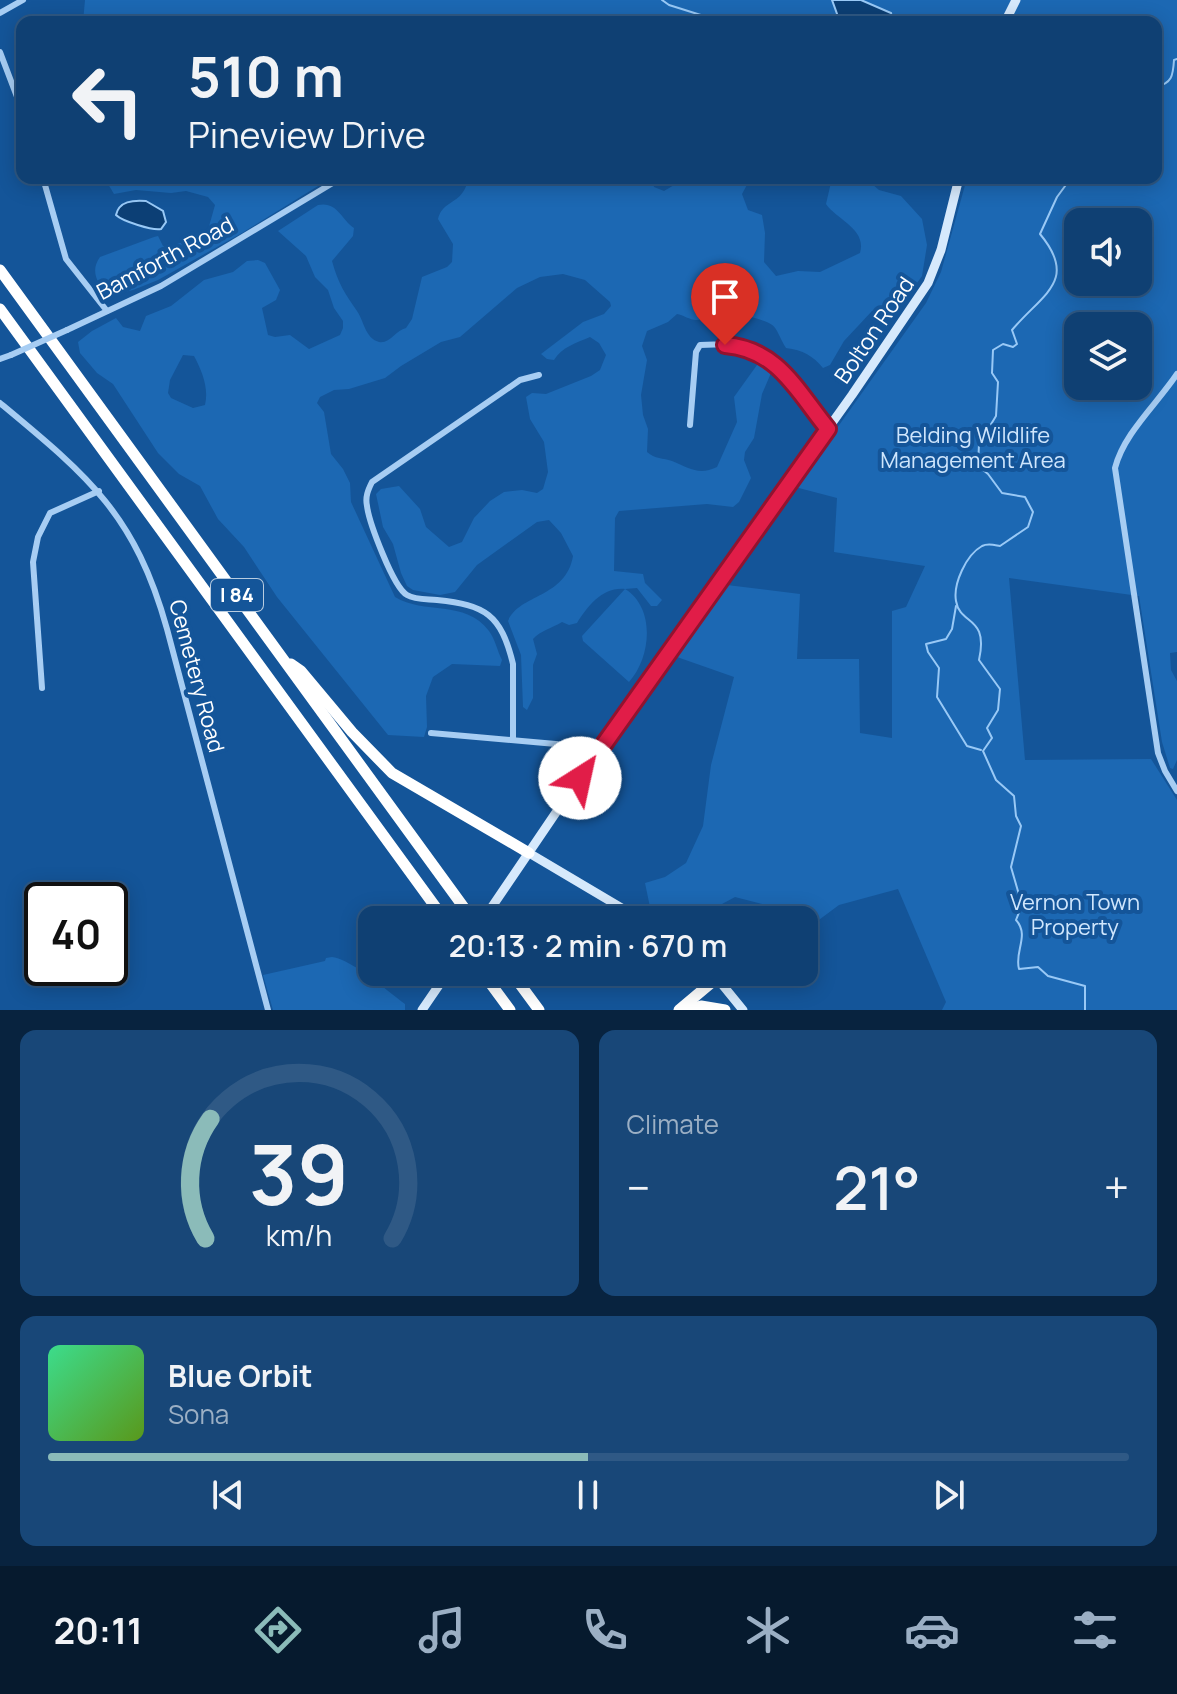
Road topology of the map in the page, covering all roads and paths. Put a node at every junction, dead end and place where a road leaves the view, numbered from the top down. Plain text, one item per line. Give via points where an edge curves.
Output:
1 (23, 0) edge
2 (0, 13) edge
3 (0, 52) edge
4 (10, 79) junction
5 (0, 82) edge
6 (16, 94) edge
7 (45, 184) edge
8 (331, 184) edge
9 (958, 184) edge
10 (0, 270) edge
11 (0, 309) edge
12 (107, 311) junction
13 (0, 359) edge
14 (1177, 374) edge
15 (539, 375) dead end
16 (0, 403) edge
17 (690, 425) dead end
18 (828, 429) junction
19 (99, 491) junction
20 (284, 660) junction
21 (42, 688) dead end
22 (431, 733) dead end
23 (513, 740) junction
24 (597, 752) junction
25 (1177, 791) edge
26 (529, 853) junction
27 (435, 906) edge
28 (463, 906) edge
29 (493, 906) edge
30 (618, 906) edge
31 (438, 986) edge
32 (489, 986) edge
33 (493, 986) edge
34 (521, 986) edge
35 (704, 986) edge
36 (724, 986) edge
37 (268, 1010) edge
38 (422, 1010) edge
39 (502, 1010) edge
40 (510, 1010) edge
41 (539, 1010) edge
42 (681, 1010) edge
43 (725, 1010) edge
44 (743, 1010) edge

1 - 2 street
3 - 4 street
4 - 5 street
4 - 6 street
7 - 12 street via 66,259
8 - 12 street, Bamforth Road via 161,286
9 - 18 street, Bolton Road via 928,283
10 - 20 highway, I 84
11 - 27 highway, I 84
12 - 13 street, Bamforth Road, bridge
14 - 25 street via 1127,441 1115,468 1156,743
15 - 23 street via 520,380 372,482 366,503 394,579 405,594 468,603 494,621 513,664
16 - 19 street, Cemetery Road
17 - 18 street via 696,352 709,344 742,346 765,355
18 - 24 street, Bolton Road
19 - 21 street via 50,513 35,547
19 - 37 street, Cemetery Road via 141,554 159,600
20 - 26 highway via 301,671 392,773
20 - 28 highway, I 84
22 - 23 street
23 - 24 street
24 - 26 street, Bolton Road
26 - 29 street, Bolton Road
26 - 30 street
31 - 38 street
32 - 39 highway
33 - 40 highway
34 - 41 highway
35 - 42 highway
36 - 44 street
42 - 43 highway

